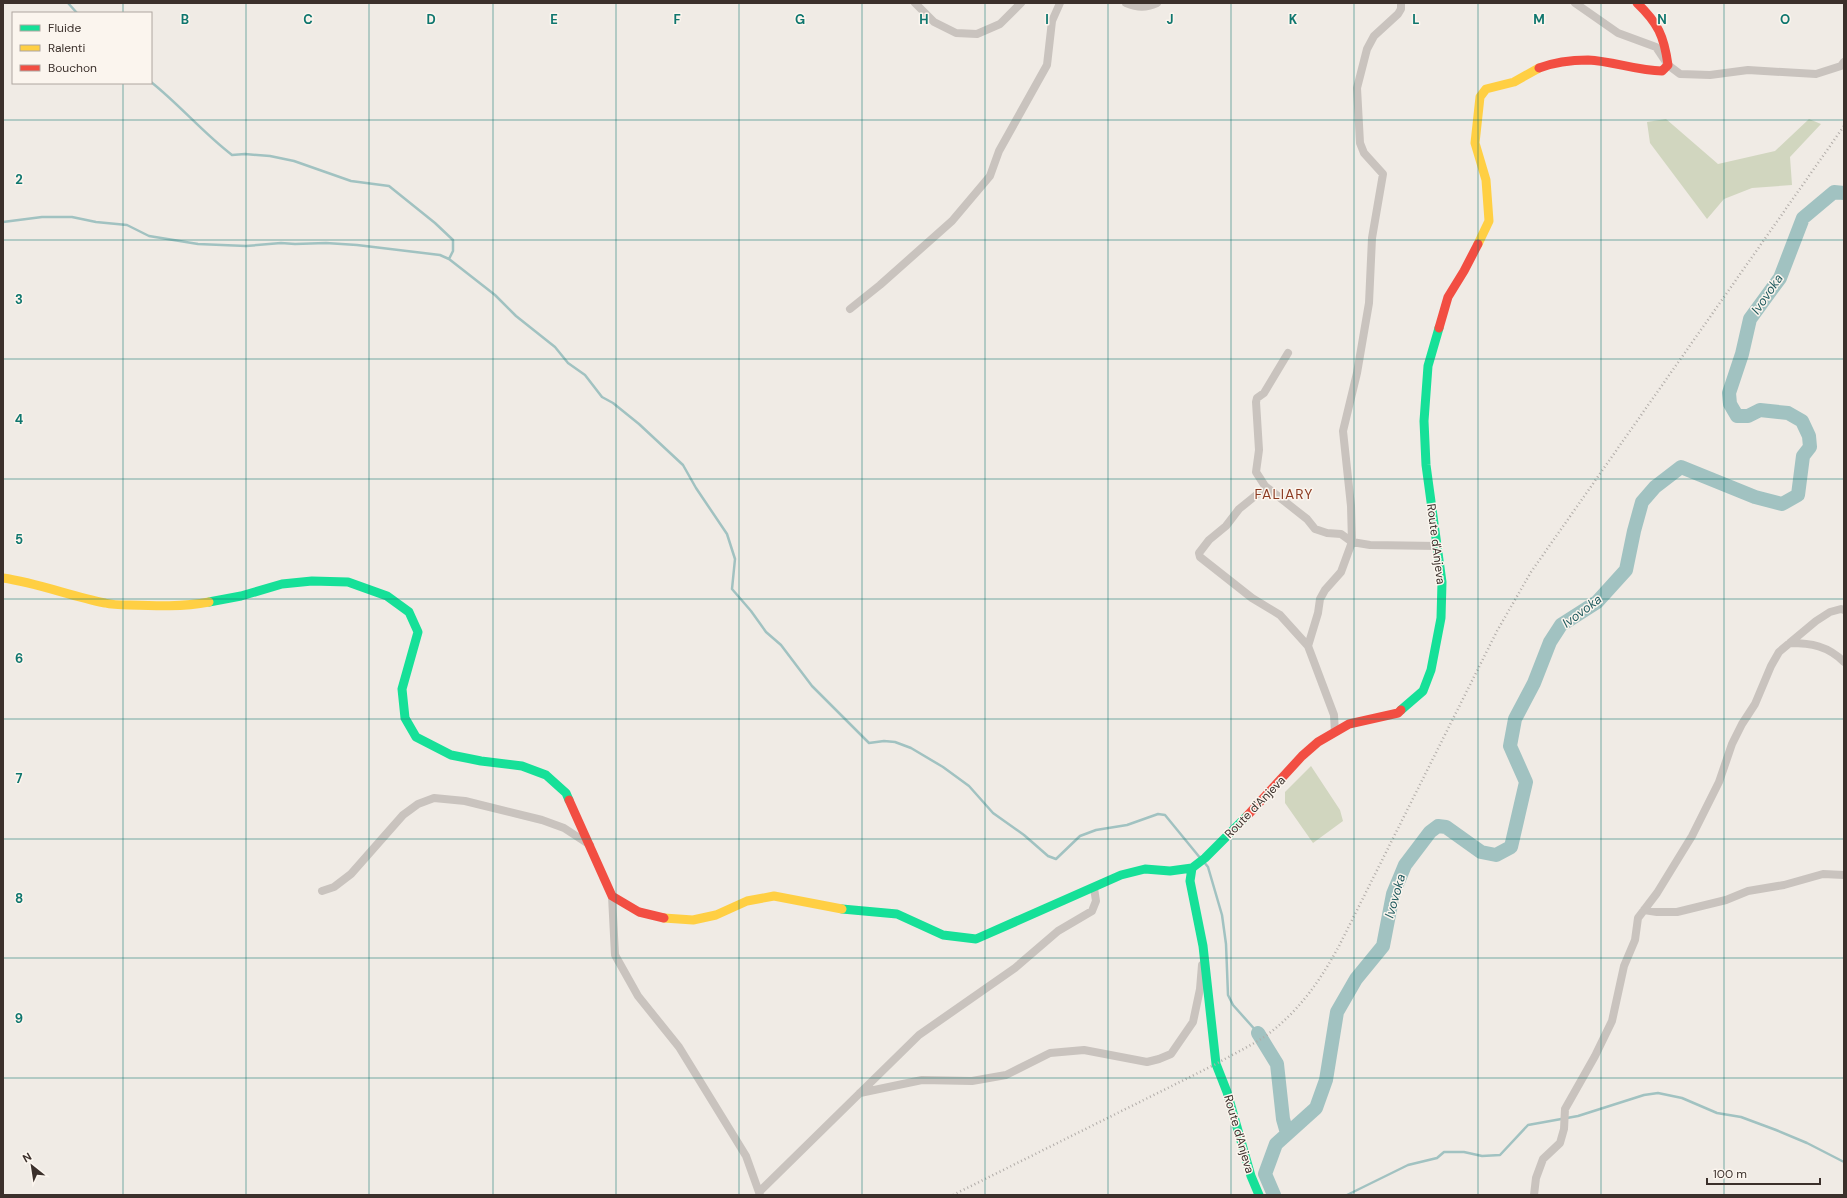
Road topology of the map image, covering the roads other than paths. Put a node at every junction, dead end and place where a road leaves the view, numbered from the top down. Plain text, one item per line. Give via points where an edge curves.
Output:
1 (915, 3) edge
2 (1021, 3) edge
3 (1060, 3) edge
4 (1126, 3) edge
5 (1157, 3) edge
6 (1401, 3) edge
7 (1575, 3) edge
8 (1637, 3) edge
9 (1844, 62) edge
10 (1668, 65) junction
11 (850, 309) dead end
12 (1288, 353) dead end
13 (1274, 493) junction
14 (1352, 542) junction
15 (1438, 546) junction
16 (3, 578) edge
17 (1844, 610) edge
18 (1790, 643) junction
19 (1308, 646) junction
20 (1844, 662) edge
21 (1335, 732) junction
22 (591, 846) junction
23 (1193, 867) junction
24 (1170, 871) junction
25 (1844, 875) edge
26 (1094, 888) junction
27 (322, 891) dead end
28 (1192, 895) junction
29 (612, 896) junction
30 (1644, 910) junction
31 (1203, 946) junction
32 (859, 1093) junction
33 (759, 1194) edge
34 (1259, 1195) edge
35 (1534, 1195) edge

1 - 2 street via 934,22 956,33 977,34 1000,24
3 - 11 street via 1052,21 1047,65 999,151 990,176 952,221
4 - 5 street via 1146,8
6 - 14 street via 1398,14 1374,36 1367,49 1357,88 1360,142 1364,153 1383,174 1372,238 1369,303 1357,373 1343,431
7 - 10 street via 1618,33 1656,47
8 - 10 street via 1654,18 1665,41
9 - 10 street via 1841,66 1816,74 1748,70 1696,75 1680,74
10 - 15 street, Route d'Anjeva via 1662,71 1648,71 1589,60 1555,62 1536,69 1514,82 1486,89 1480,97 1475,143 1486,180 1489,221 1448,298 1428,366 1424,421 1426,465
12 - 13 street via 1264,394 1257,398 1256,402 1259,450 1256,472 1265,486
13 - 14 street via 1307,519 1315,529 1341,534
13 - 19 street via 1260,492 1247,502 1199,553 1200,557 1252,598 1280,615
14 - 15 street via 1370,545
14 - 19 street via 1341,572 1320,599
15 - 21 street, Route d'Anjeva via 1442,582 1441,618 1431,670 1423,691 1398,713 1349,724
16 - 22 street via 23,580 107,604 194,605 241,596 282,584 312,580 348,582 386,596 409,612 418,632 402,689 405,718 416,737 451,755 522,766 546,775 566,793
17 - 18 street via 1830,612
18 - 20 street via 1810,643 1829,650
18 - 30 street via 1779,652 1771,666 1755,704 1732,744 1719,782 1692,836
19 - 21 street via 1334,715
21 - 23 street, Route d'Anjeva via 1302,756 1259,804
22 - 27 street via 564,828 542,820 465,801 434,798 418,804 403,815 351,874 334,888
22 - 29 street
23 - 24 street
23 - 28 street, Route d'Anjeva via 1190,881
24 - 26 street via 1145,869 1121,875
24 - 28 street via 1180,878
25 - 30 street via 1823,874 1784,885 1748,891 1726,900 1677,912
26 - 29 street via 976,939 943,935 897,914 840,909 774,896 747,901 716,915 693,920 663,918 639,912
26 - 32 street via 1096,901 1092,911 1058,931 1015,968 919,1035
28 - 31 street, Route d'Anjeva
29 - 33 street via 615,955 638,996 679,1047 746,1156
30 - 35 street via 1638,918 1634,940 1624,966 1612,1022 1565,1109 1560,1143 1543,1159 1536,1178
31 - 32 street via 1200,989 1193,1022 1171,1054 1147,1062 1084,1050 1050,1053 1006,1074 972,1081 922,1080
31 - 34 street, Route d'Anjeva via 1216,1064
32 - 33 street

